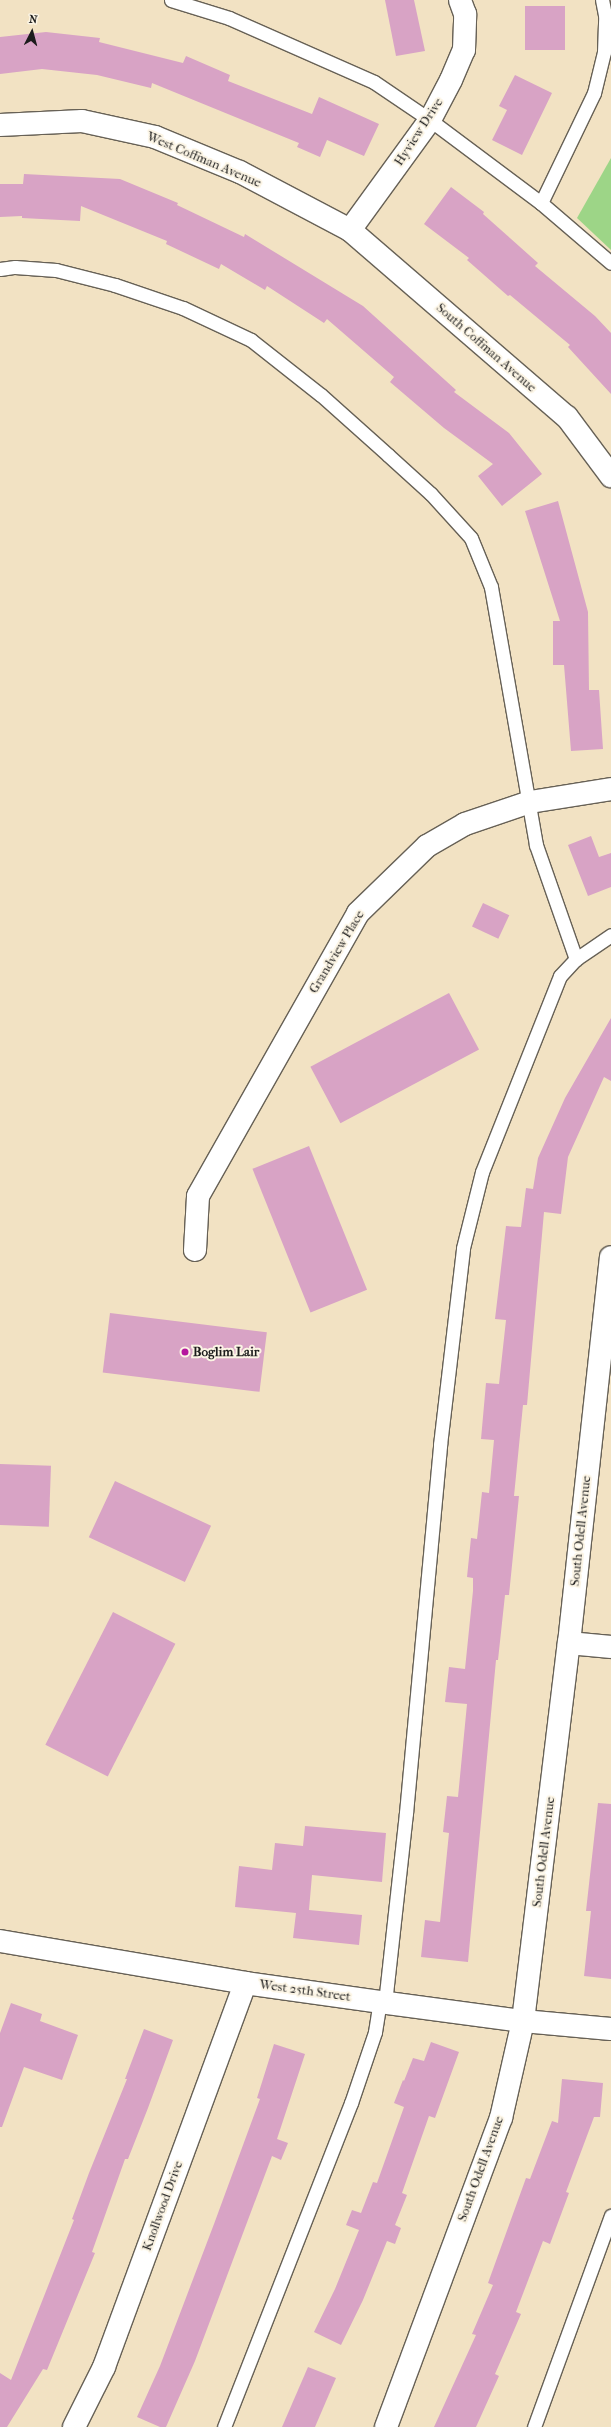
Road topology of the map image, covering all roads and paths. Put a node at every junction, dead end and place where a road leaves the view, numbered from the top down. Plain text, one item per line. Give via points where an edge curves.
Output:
1 (170, 0) edge
2 (460, 0) edge
3 (602, 0) edge
4 (430, 120) junction
5 (0, 125) edge
6 (541, 203) junction
7 (350, 230) junction
8 (611, 263) edge
9 (0, 269) edge
10 (611, 476) edge
11 (611, 789) edge
12 (530, 802) junction
13 (611, 934) edge
14 (576, 959) junction
15 (195, 1250) dead end
16 (611, 1257) edge
17 (569, 1643) junction
18 (611, 1647) edge
19 (0, 1941) edge
20 (245, 1983) junction
21 (383, 2003) junction
22 (523, 2021) junction
23 (611, 2029) edge
24 (611, 2216) edge
25 (74, 2427) edge
26 (224, 2427) edge
27 (386, 2427) edge
28 (534, 2427) edge

1 - 4 lane via 229,18 374,82
2 - 4 street, Hyview Drive via 465,14 464,50
3 - 6 lane via 605,15 604,52 594,93
4 - 6 lane
4 - 7 street, Hyview Drive
5 - 7 street, West Coffman Avenue via 82,120 155,137 240,172
6 - 8 lane
7 - 10 street, South Coffman Avenue via 567,418
9 - 12 lane via 15,267 56,270 115,285 183,308 251,340 321,396 431,494 471,538 491,587 512,716
11 - 12 street, Grandview Place
12 - 14 lane via 536,845
12 - 15 street, Grandview Place via 465,824 427,846 358,913 198,1196
13 - 14 lane
14 - 21 lane via 560,976 512,1094 482,1172 463,1248 440,1445 406,1813
16 - 17 street, South Odell Avenue
17 - 18 street
17 - 22 street, South Odell Avenue
19 - 20 street, West 25th Street
20 - 21 street, West 25th Street
20 - 25 street, Knollwood Drive via 104,2367
21 - 22 street, West 25th Street
21 - 26 lane via 352,2103
22 - 23 street, West 25th Street
22 - 27 street, South Odell Avenue via 501,2118
24 - 28 lane

